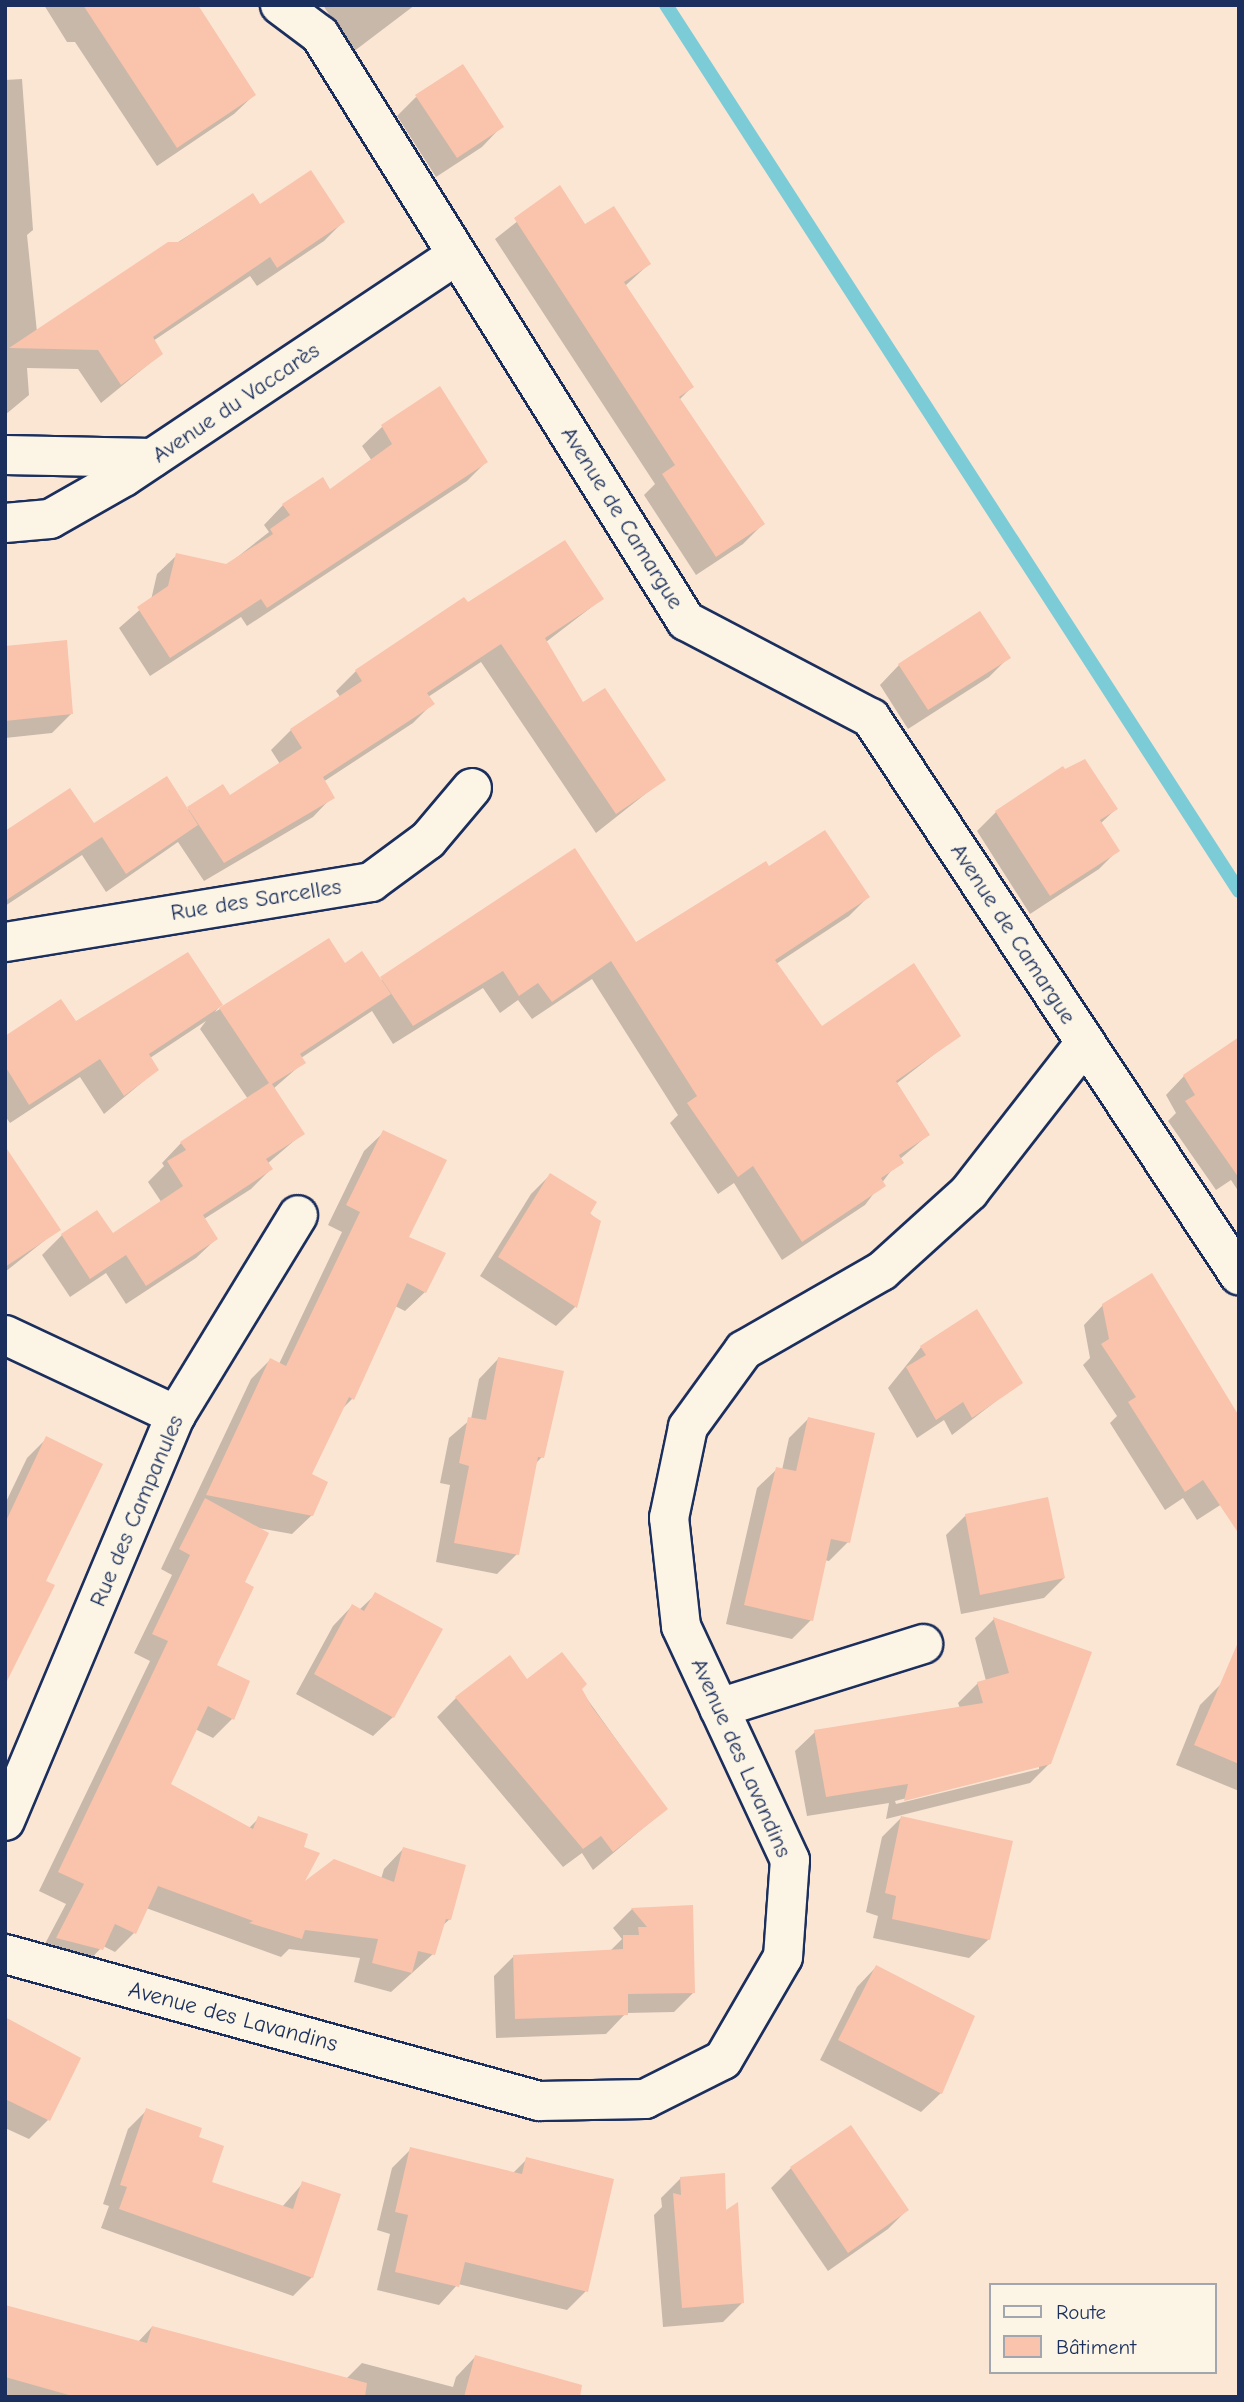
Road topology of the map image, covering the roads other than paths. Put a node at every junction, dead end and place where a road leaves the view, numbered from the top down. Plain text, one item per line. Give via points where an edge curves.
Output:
1 (280, 5) edge
2 (455, 256) junction
3 (5, 455) edge
4 (152, 458) junction
5 (5, 523) edge
6 (472, 788) dead end
7 (5, 942) edge
8 (1085, 1043) junction
9 (298, 1215) dead end
10 (1239, 1275) edge
11 (5, 1335) edge
12 (176, 1415) junction
13 (923, 1643) dead end
14 (719, 1708) junction
15 (5, 1821) edge
16 (5, 1954) edge

1 - 2 street, Avenue de Camargue via 320,35
2 - 4 street, Avenue du Vaccarès
2 - 8 street, Avenue de Camargue via 686,621 871,718
3 - 4 street
4 - 5 street, Avenue du Vaccarès via 50,519
6 - 7 street, Rue des Sarcelles via 428,840 371,881
8 - 10 street, Avenue de Camargue
8 - 14 street, Avenue des Lavandins via 969,1192 882,1271 744,1350 688,1427 669,1518 681,1626
9 - 12 street, Rue des Campanules
11 - 12 street
12 - 15 street, Rue des Campanules
13 - 14 street
14 - 16 street, Avenue des Lavandins via 790,1860 783,1957 723,2060 645,2099 539,2101

